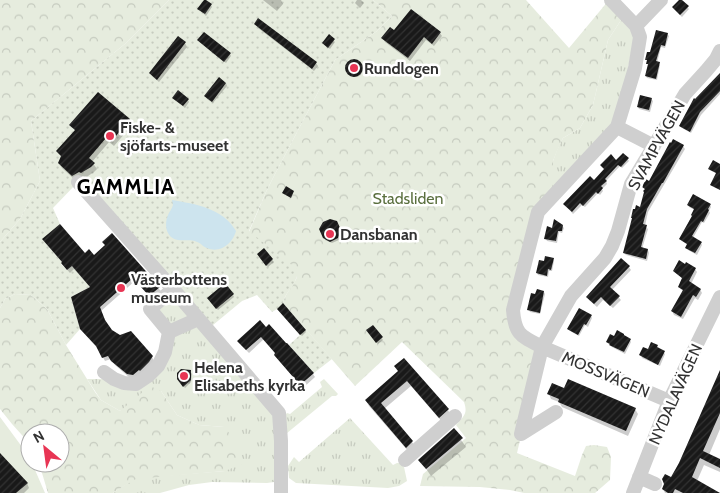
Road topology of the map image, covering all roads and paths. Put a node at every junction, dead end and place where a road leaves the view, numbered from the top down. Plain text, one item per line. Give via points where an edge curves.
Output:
1 (611, 0) edge
2 (661, 0) edge
3 (636, 26) junction
4 (720, 51) edge
5 (617, 127) junction
6 (654, 146) junction
7 (78, 182) dead end
8 (173, 289) junction
9 (720, 297) edge
10 (198, 319) junction
11 (169, 332) junction
12 (542, 347) junction
13 (104, 372) dead end
14 (669, 401) junction
15 (556, 412) dead end
16 (455, 416) dead end
17 (405, 460) dead end
18 (640, 477) junction
19 (655, 484) dead end
20 (281, 493) edge
21 (633, 493) edge

1 - 3 street
2 - 3 street
3 - 5 street via 640,37 635,68
4 - 6 street, SVAMPVÄGEN via 685,94
5 - 6 street
5 - 12 street, MOSSVÄGEN via 538,212 514,310 515,325 524,337
6 - 12 street, SVAMPVÄGEN via 631,184 612,246 571,296
7 - 8 street
8 - 10 street via 187,299
8 - 11 street via 150,309
9 - 14 street, NYDALAVÄGEN
10 - 11 street
10 - 20 street via 220,337 280,413
11 - 13 street via 158,366 136,384 124,383
12 - 14 street, MOSSVÄGEN
12 - 15 street, SVAMPVÄGEN via 521,434
14 - 18 street, NYDALAVÄGEN
16 - 17 street
18 - 19 street
18 - 21 street, NYDALAVÄGEN

